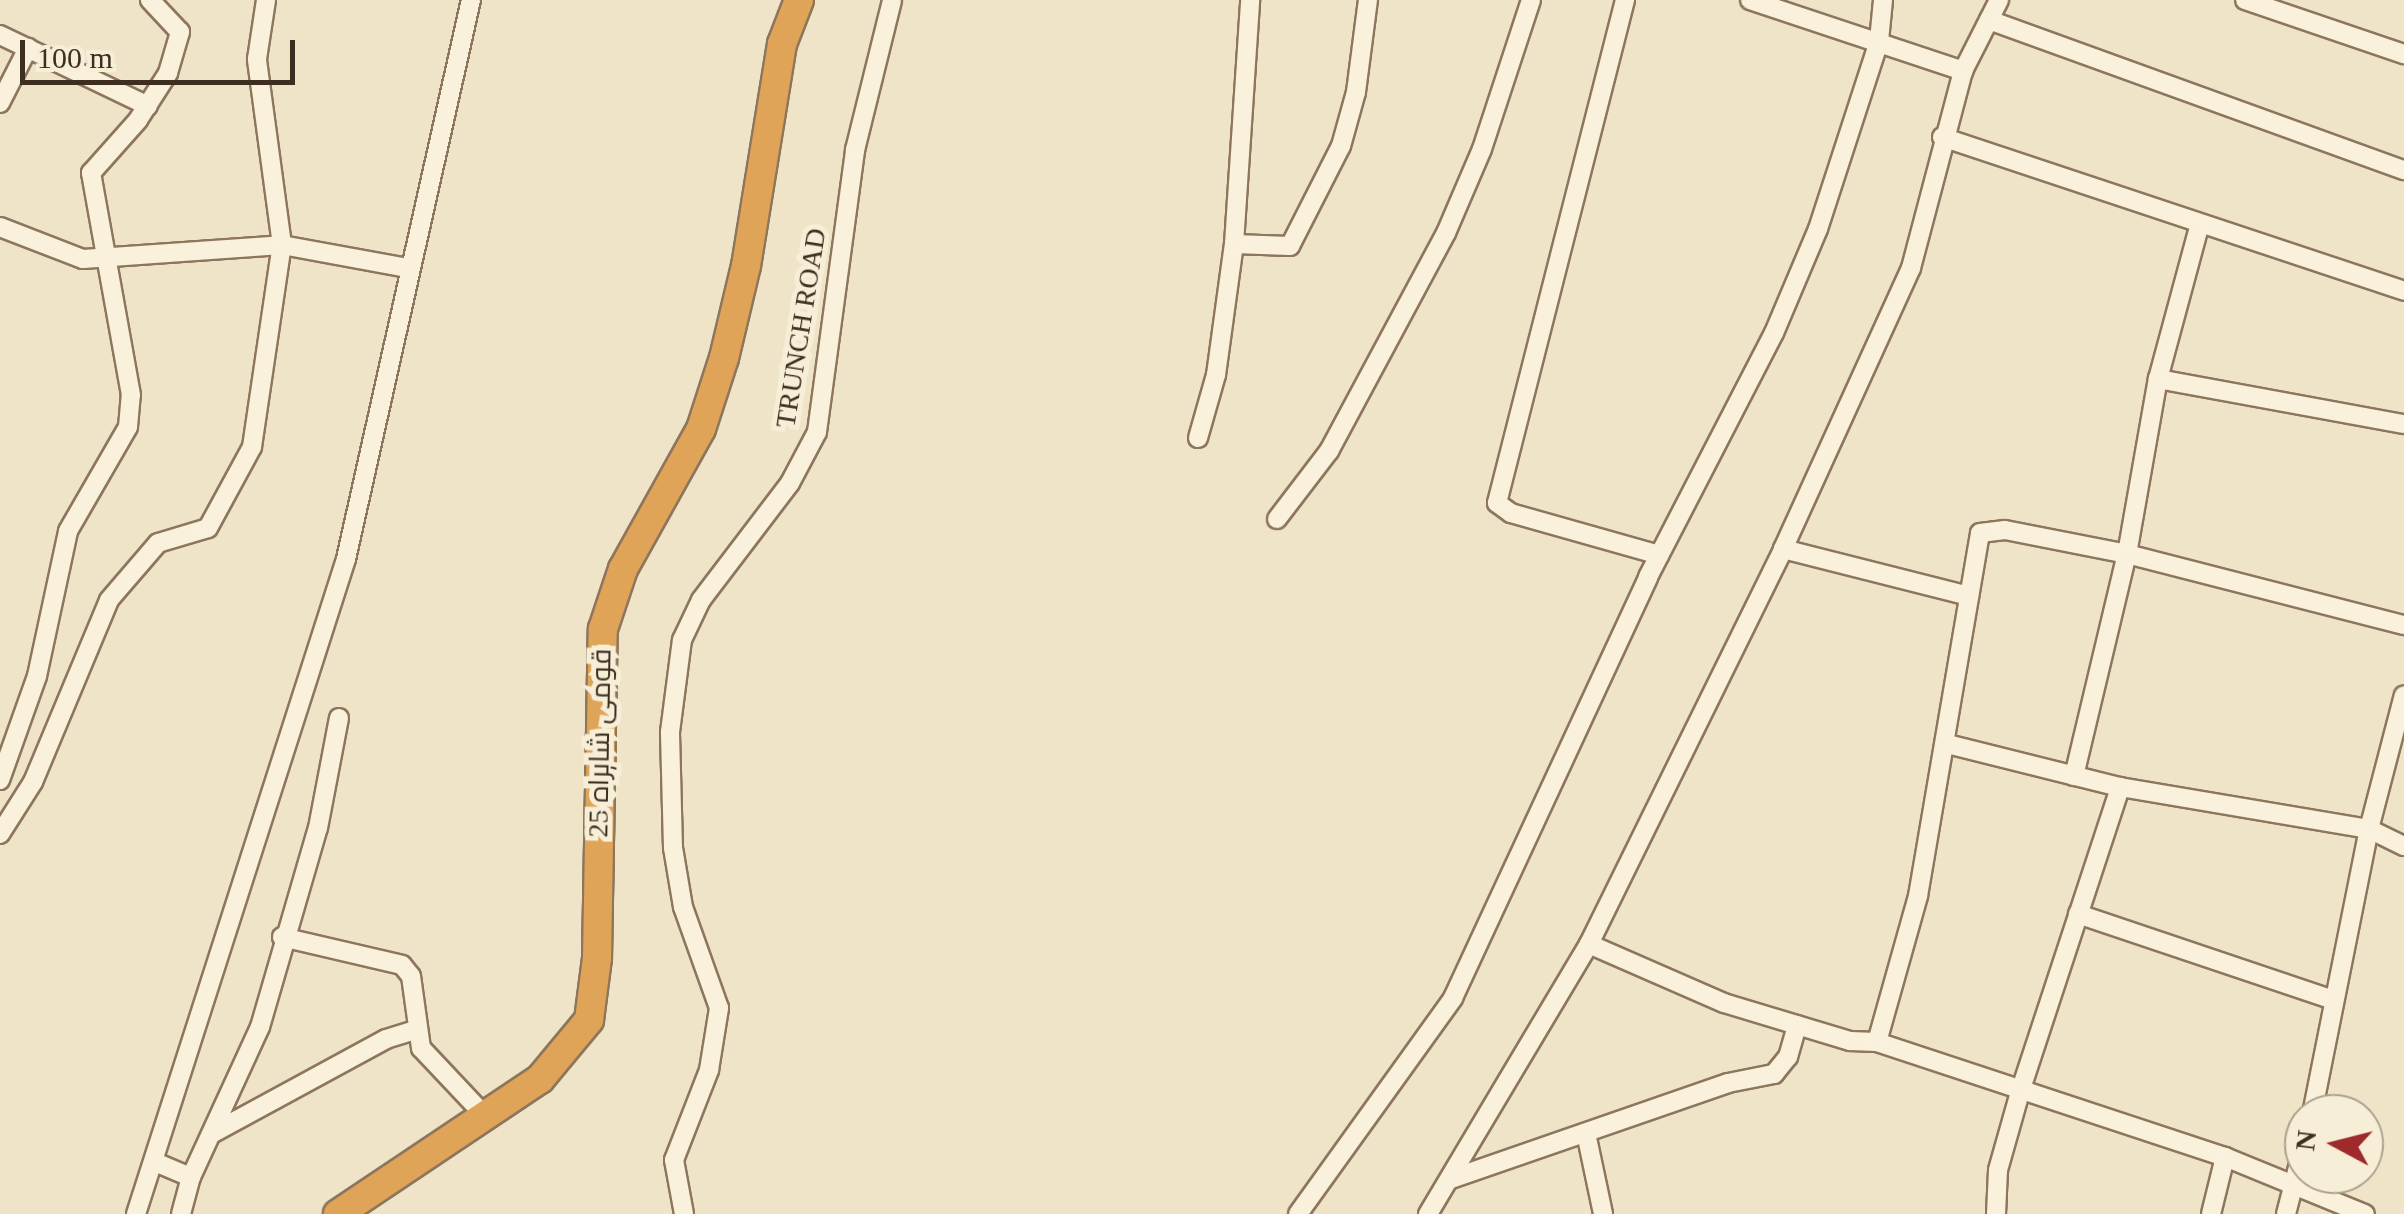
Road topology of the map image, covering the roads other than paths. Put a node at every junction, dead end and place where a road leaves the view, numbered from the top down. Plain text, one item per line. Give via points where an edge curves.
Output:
1 (150, 0) edge
2 (266, 0) edge
3 (472, 0) edge
4 (799, 0) edge
5 (892, 0) edge
6 (1250, 0) edge
7 (1368, 0) edge
8 (1531, 0) edge
9 (1625, 0) edge
10 (1750, 0) edge
11 (1884, 0) edge
12 (1998, 0) edge
13 (2244, 0) edge
14 (1988, 20) junction
15 (0, 36) edge
16 (1879, 41) junction
17 (28, 48) junction
18 (2404, 54) edge
19 (1963, 71) junction
20 (0, 104) edge
21 (148, 106) junction
22 (1942, 137) junction
23 (2404, 170) edge
24 (2199, 226) junction
25 (0, 227) edge
26 (282, 244) junction
27 (1234, 244) junction
28 (110, 254) junction
29 (407, 268) junction
30 (2404, 291) edge
31 (2158, 379) junction
32 (2404, 424) edge
33 (1198, 438) dead end
34 (1277, 519) dead end
35 (1783, 549) junction
36 (2127, 554) junction
37 (1659, 555) junction
38 (1968, 596) junction
39 (2404, 625) edge
40 (2404, 694) edge
41 (339, 718) dead end
42 (1947, 744) junction
43 (2074, 776) junction
44 (0, 780) edge
45 (2120, 787) junction
46 (2369, 829) junction
47 (0, 834) edge
48 (2404, 846) edge
49 (2078, 914) junction
50 (282, 937) junction
51 (1589, 944) junction
52 (2334, 1000) junction
53 (1797, 1025) junction
54 (415, 1030) junction
55 (1878, 1042) junction
56 (2020, 1092) junction
57 (2316, 1094) edge
58 (488, 1118) junction
59 (1586, 1132) junction
60 (213, 1133) junction
61 (2225, 1157) junction
62 (154, 1162) junction
63 (191, 1177) junction
64 (1451, 1179) junction
65 (2284, 1179) edge
66 (2320, 1194) edge
67 (136, 1214) edge
68 (181, 1214) edge
69 (338, 1214) edge
70 (684, 1214) edge
71 (1298, 1214) edge
72 (1428, 1214) edge
73 (1603, 1214) edge
74 (1996, 1214) edge
75 (2211, 1214) edge
76 (2366, 1214) edge

1 - 21 street via 180,32
2 - 26 street via 258,59
3 - 29 street
4 - 58 highway, قومی شاہراہ 25 via 782,44 746,266 718,376 701,429 623,569 603,629 597,958 589,1020 540,1080
5 - 70 street, TRUNCH ROAD via 855,150 817,432 790,483 701,600 682,640 670,732 672,848 683,907 719,1008 709,1070 674,1160
6 - 27 street
7 - 27 street via 1341,146 1290,246
8 - 34 street via 1482,149 1446,232 1330,451
9 - 37 street via 1497,503 1511,513
10 - 16 street
11 - 16 street
12 - 14 street
13 - 18 street
14 - 19 street
14 - 23 street
15 - 17 street
16 - 19 street
16 - 37 street via 1793,290
17 - 20 street
17 - 21 street
19 - 22 street
21 - 28 street via 91,173
22 - 24 street
22 - 35 street via 1911,268
24 - 30 street
24 - 31 street
25 - 28 street via 72,256
26 - 28 street
26 - 29 street
26 - 47 street via 252,448 208,528 158,542 109,600 33,782
27 - 33 street via 1216,375
28 - 44 street via 131,395 128,427 68,531 37,676
29 - 62 street via 346,559
31 - 32 street
31 - 36 street
35 - 38 street
35 - 51 street
36 - 38 street via 1989,529 1980,533
36 - 39 street
36 - 43 street
37 - 71 street via 1452,998
38 - 42 street
40 - 46 street
41 - 50 street via 318,828
42 - 43 street
42 - 55 street via 1918,896
43 - 45 street
45 - 46 street
45 - 49 street
46 - 48 street
46 - 52 street
49 - 52 street
49 - 56 street
50 - 54 street via 402,965 412,976
50 - 60 street via 260,1027
51 - 53 street via 1724,1004
51 - 64 street
52 - 57 street
53 - 55 street
53 - 59 street via 1788,1057 1774,1074 1728,1082
54 - 58 street via 429,1058
54 - 60 street via 386,1039
55 - 56 street
56 - 61 street
56 - 74 street via 1998,1170
58 - 69 highway, قومی شاہراہ 25
59 - 64 street
59 - 73 street
60 - 63 street
61 - 65 street
61 - 75 street
62 - 63 street
62 - 67 street
63 - 68 street
64 - 72 street
66 - 76 street

